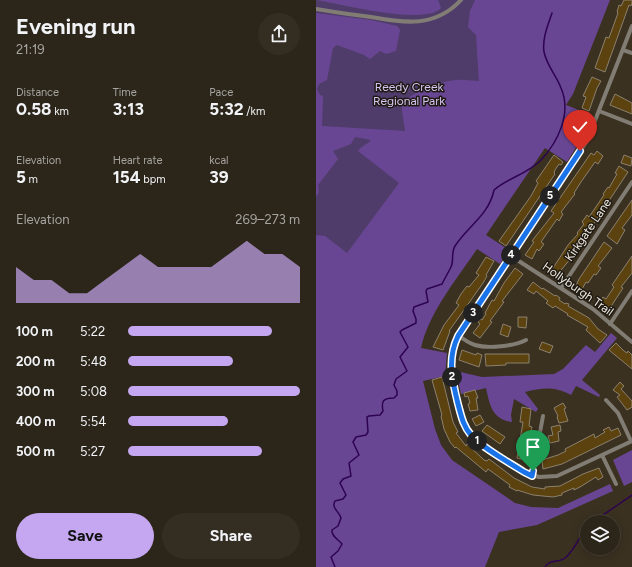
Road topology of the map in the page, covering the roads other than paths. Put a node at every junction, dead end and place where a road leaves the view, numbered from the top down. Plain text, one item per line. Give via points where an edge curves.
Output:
1 (461, 0) edge
2 (316, 9) edge
3 (632, 26) edge
4 (623, 50) junction
5 (632, 53) edge
6 (598, 111) junction
7 (632, 124) edge
8 (632, 182) edge
9 (511, 256) junction
10 (561, 288) junction
11 (632, 291) edge
12 (610, 324) junction
13 (458, 336) junction
14 (526, 340) dead end
15 (632, 342) edge
16 (606, 400) dead end
17 (543, 416) dead end
18 (632, 441) edge
19 (602, 455) junction
20 (532, 476) junction
21 (616, 484) dead end

1 - 2 street via 452,9 436,18 419,22
3 - 4 street
4 - 5 street
4 - 6 street
6 - 7 street
6 - 9 street via 587,141
8 - 10 street, Kirkgate Lane
9 - 10 street, Hollyburgh Trail
9 - 13 street
10 - 12 street, Hollyburgh Trail via 593,309
11 - 12 street
12 - 15 street, Hollyburgh Trail
13 - 14 street via 484,346 518,344
13 - 20 street via 453,346 451,370 466,429 478,442
16 - 18 street via 618,413
17 - 20 street
18 - 19 street
19 - 20 street via 557,476
19 - 21 street

